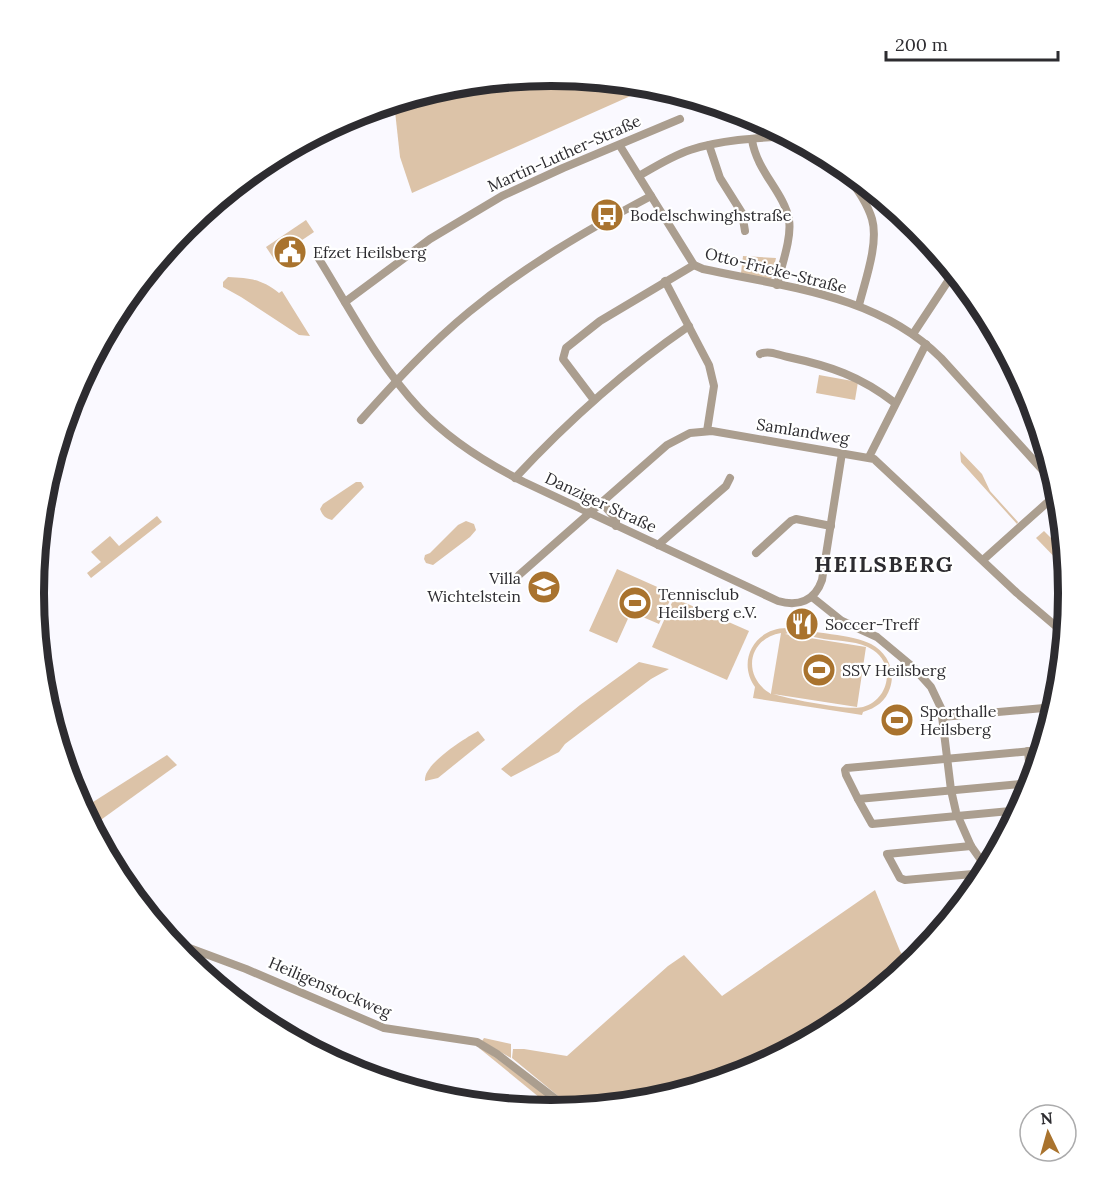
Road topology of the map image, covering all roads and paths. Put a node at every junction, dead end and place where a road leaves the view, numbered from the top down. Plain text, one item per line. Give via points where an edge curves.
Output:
1 (680, 119) dead end
2 (774, 138) edge
3 (752, 140) junction
4 (620, 146) junction
5 (709, 146) junction
6 (639, 176) junction
7 (854, 187) edge
8 (651, 196) junction
9 (745, 231) dead end
10 (319, 259) dead end
11 (694, 265) junction
12 (949, 279) edge
13 (665, 281) junction
14 (777, 285) junction
15 (345, 302) junction
16 (859, 306) junction
17 (689, 326) junction
18 (913, 334) junction
19 (926, 344) junction
20 (760, 354) dead end
21 (396, 381) junction
22 (594, 400) junction
23 (895, 403) junction
24 (361, 420) dead end
25 (707, 431) junction
26 (842, 453) junction
27 (869, 457) junction
28 (1043, 472) edge
29 (515, 478) junction
30 (730, 478) dead end
31 (1049, 495) edge
32 (602, 503) junction
33 (590, 513) junction
34 (616, 526) junction
35 (831, 526) junction
36 (658, 545) junction
37 (756, 553) dead end
38 (983, 560) junction
39 (519, 575) dead end
40 (812, 597) junction
41 (1057, 627) edge
42 (1045, 708) edge
43 (942, 717) junction
44 (1028, 751) junction
45 (1034, 751) edge
46 (947, 759) junction
47 (1029, 764) edge
48 (1021, 786) edge
49 (951, 790) junction
50 (858, 799) junction
51 (1009, 811) edge
52 (958, 816) junction
53 (971, 846) junction
54 (981, 862) edge
55 (974, 874) edge
56 (187, 947) edge
57 (558, 1101) edge

1 - 4 street, Martin-Luther-Straße
2 - 3 street
3 - 5 street
3 - 14 street via 759,164 789,222
4 - 6 street, Otto-Fricke-Straße
4 - 15 street, Martin-Luther-Straße via 482,207 414,250
5 - 6 street via 675,156
5 - 9 street via 723,184 742,213
6 - 8 street, Otto-Fricke-Straße
7 - 16 street via 868,209 874,229
8 - 11 street, Otto-Fricke-Straße
8 - 21 street via 578,236 507,283 455,324
10 - 15 street, Danziger Straße
11 - 13 street
11 - 14 street, Otto-Fricke-Straße
12 - 18 street
13 - 17 street
13 - 22 street via 600,321 564,351 563,359
14 - 16 street, Otto-Fricke-Straße
15 - 21 street, Danziger Straße
16 - 18 street, Otto-Fricke-Straße
17 - 22 street
17 - 25 street via 706,356 713,382
18 - 19 street, Otto-Fricke-Straße
19 - 23 street
19 - 28 street, Otto-Fricke-Straße
20 - 23 street via 846,372
21 - 24 street
21 - 29 street, Danziger Straße via 444,431
22 - 29 street
23 - 27 street
25 - 26 street, Samlandweg
25 - 32 street, Samlandweg via 688,434 667,445
26 - 27 street, Samlandweg
26 - 35 street
27 - 38 street, Samlandweg via 885,466
29 - 33 street, Danziger Straße
30 - 36 street via 726,486
31 - 38 street
32 - 33 street, Samlandweg
32 - 34 street via 616,519
33 - 34 street, Danziger Straße
33 - 39 street, Samlandweg
34 - 36 street, Danziger Straße
35 - 37 street via 796,519
35 - 40 street via 822,580
36 - 40 street, Danziger Straße via 778,601 798,604
38 - 41 street, Samlandweg
40 - 43 street via 848,624 870,633 905,661 931,687
42 - 43 street
43 - 46 street
44 - 45 street
44 - 46 street
44 - 47 street
46 - 49 street
46 - 50 street via 847,768 846,775
48 - 49 street
49 - 50 street
49 - 52 street
50 - 52 street via 872,824
51 - 52 street
52 - 53 street
53 - 54 street
53 - 55 street via 887,854 905,880
56 - 57 street, Heiligenstockweg via 384,1028 477,1042

